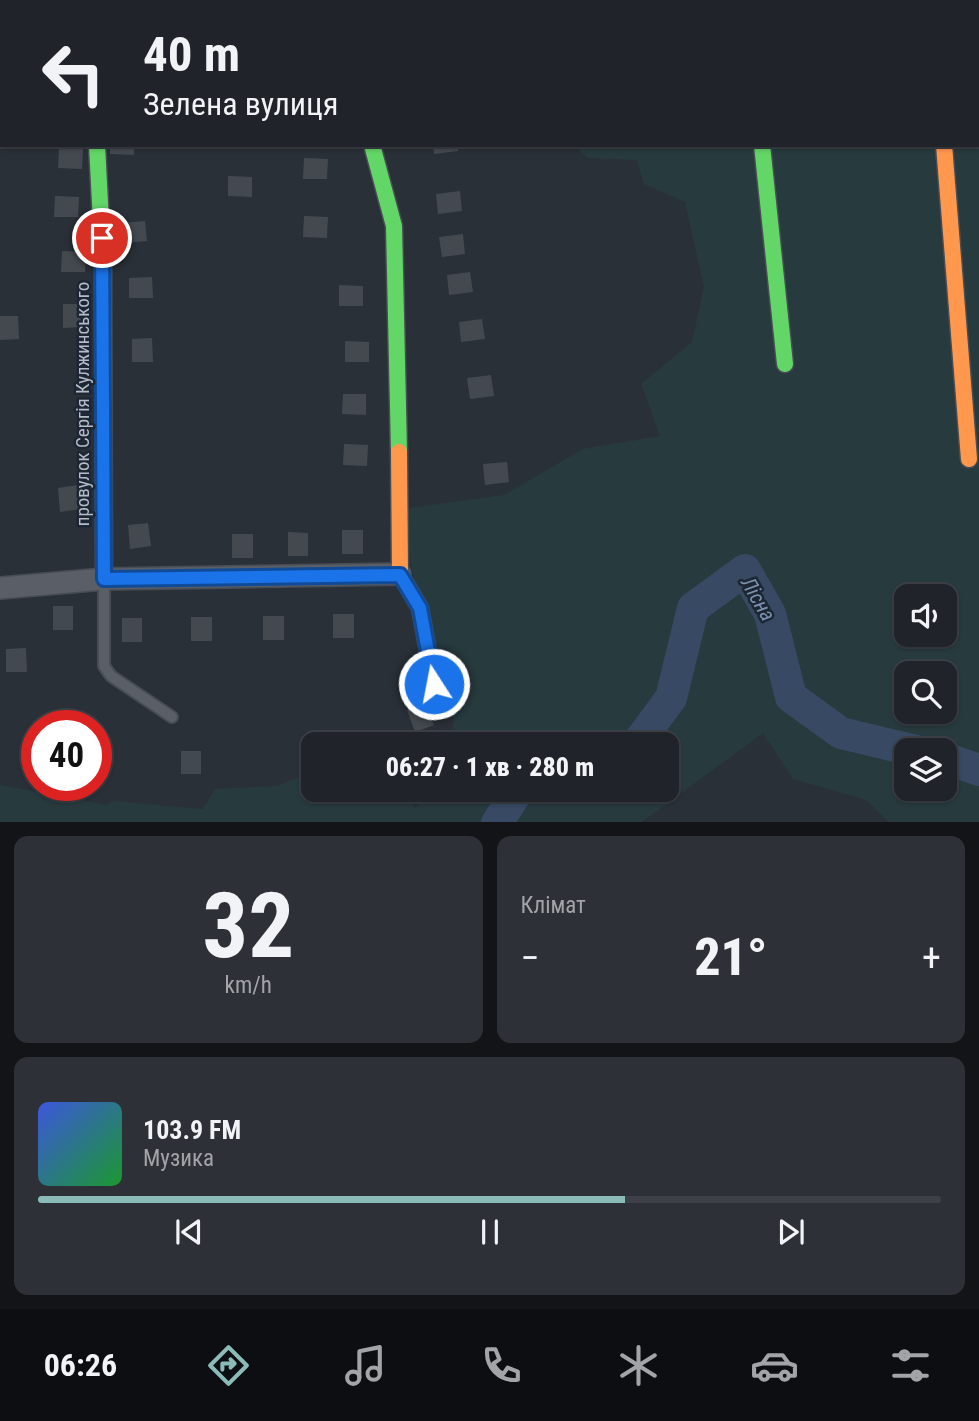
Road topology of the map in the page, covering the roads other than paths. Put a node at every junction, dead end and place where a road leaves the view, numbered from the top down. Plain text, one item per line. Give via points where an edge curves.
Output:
1 (97, 147) edge
2 (373, 147) edge
3 (762, 147) edge
4 (944, 147) edge
5 (785, 364) dead end
6 (970, 459) dead end
7 (400, 575) junction
8 (104, 579) junction
9 (0, 588) edge
10 (434, 684) dead end
11 (172, 717) dead end

1 - 8 street, провулок Сергія Кулжинського via 103,261
2 - 7 street via 394,226
3 - 5 street
4 - 6 street
7 - 8 street
7 - 10 street via 420,608
8 - 9 street
8 - 11 lane via 104,666 111,676

